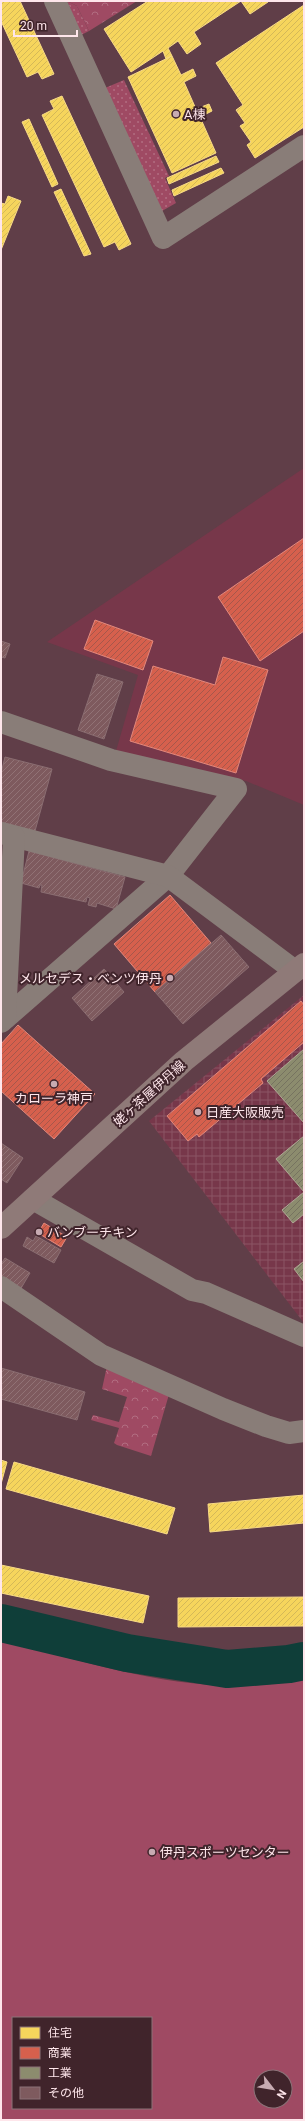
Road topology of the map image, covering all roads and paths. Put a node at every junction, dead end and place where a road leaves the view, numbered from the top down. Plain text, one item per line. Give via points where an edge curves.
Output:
1 (55, 1) edge
2 (304, 146) edge
3 (1, 722) edge
4 (8, 835) edge
5 (168, 876) junction
6 (300, 967) edge
7 (3, 1020) edge
8 (33, 1199) junction
9 (1, 1228) edge
10 (1, 1287) edge
11 (304, 1336) edge
12 (304, 1432) edge

1 - 2 street via 163,238
3 - 5 street via 111,760 236,790
4 - 5 street
4 - 7 street
5 - 6 street
5 - 7 street
6 - 8 main road, 姥ヶ茶屋伊丹線 via 184,1061
8 - 9 main road, 姥ヶ茶屋伊丹線
8 - 11 street via 192,1290 206,1293
10 - 12 street via 101,1356 266,1426 289,1433

